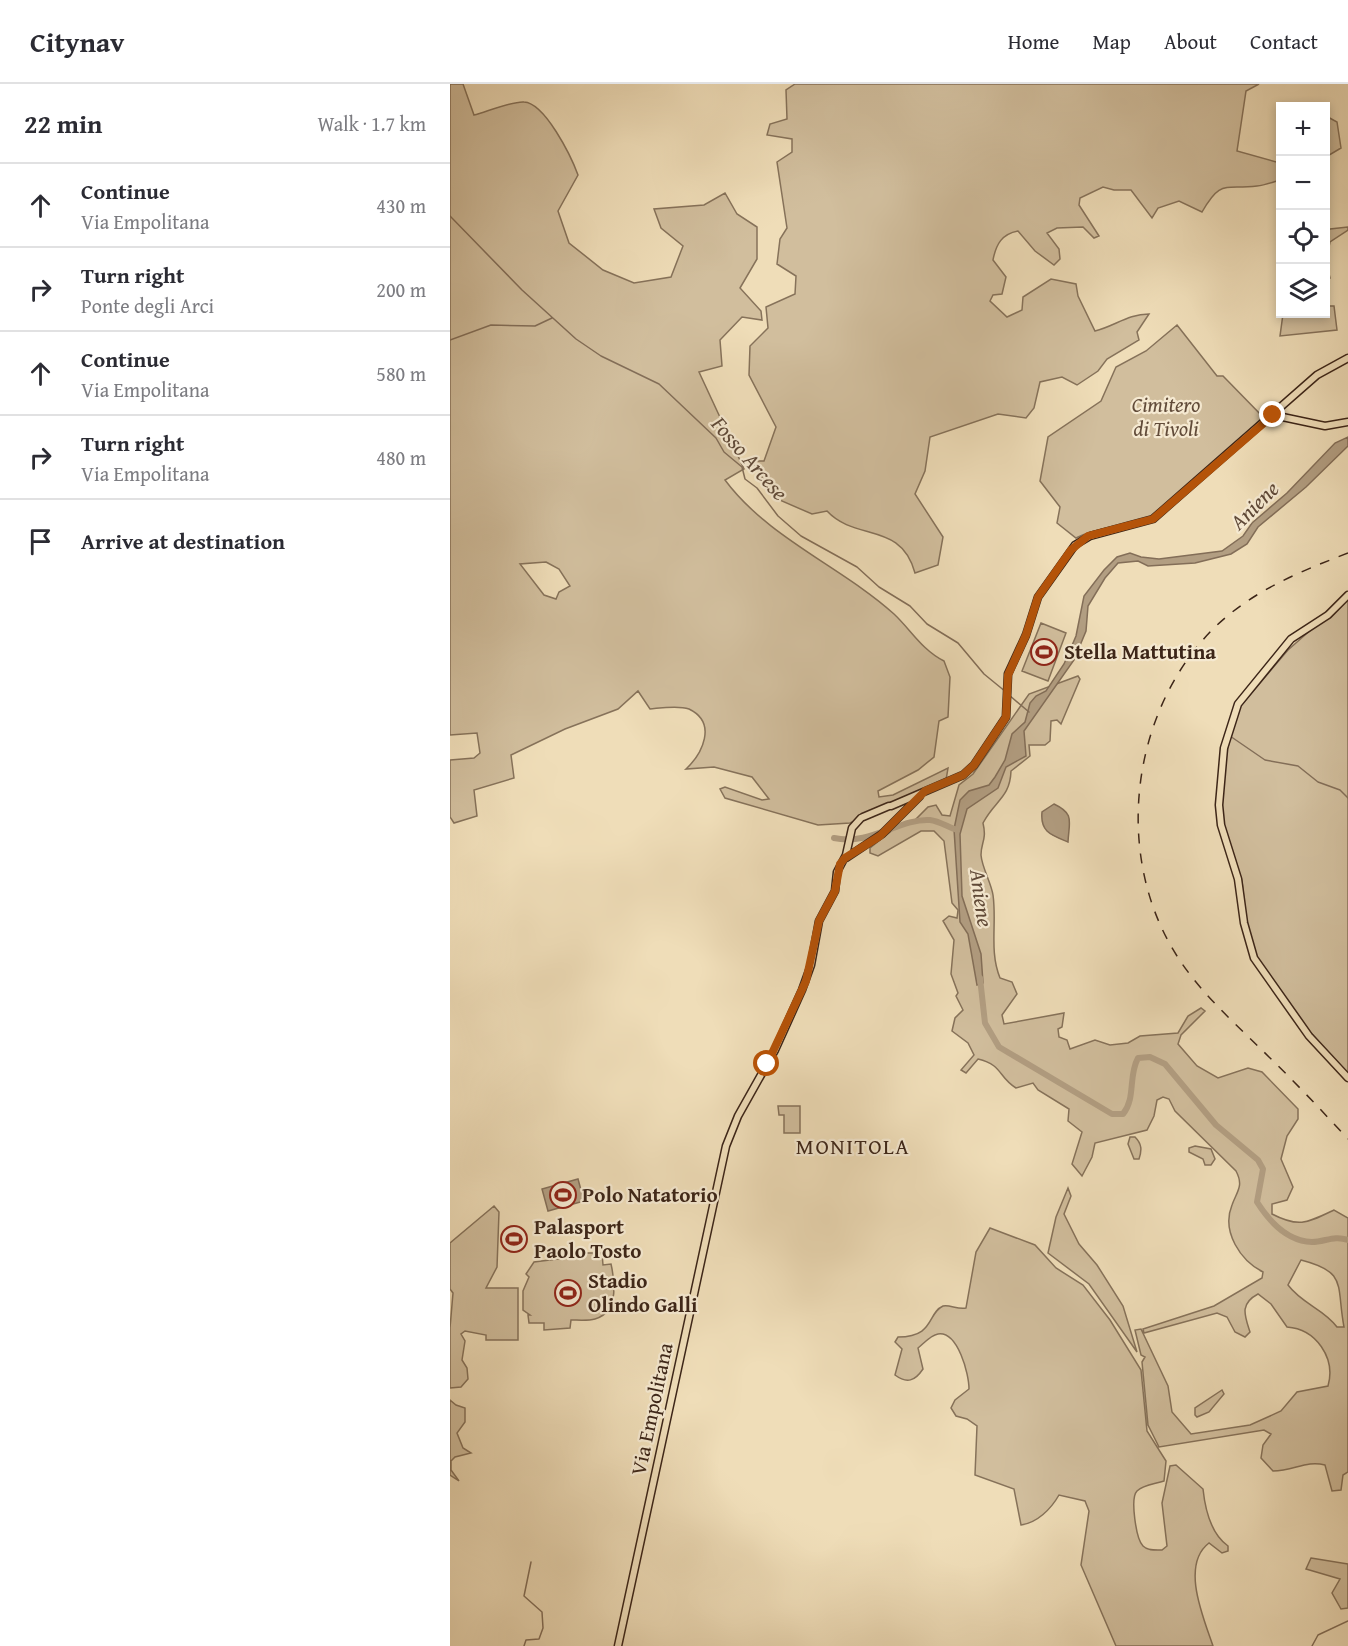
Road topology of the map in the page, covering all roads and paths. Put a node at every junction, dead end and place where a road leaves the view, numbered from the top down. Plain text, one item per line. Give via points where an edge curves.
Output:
1 (1348, 358) edge
2 (1273, 415) junction
3 (1348, 422) edge
4 (1348, 595) edge
5 (925, 791) junction
6 (900, 802) junction
7 (904, 810) junction
8 (848, 847) junction
9 (857, 851) junction
10 (845, 858) junction
11 (1348, 1078) edge
12 (618, 1646) edge

1 - 2 main road, Via Empolitana via 1320,373
2 - 3 main road via 1325,426
2 - 5 main road, Via Empolitana via 1153,519 1092,535 1075,545 1037,600 1008,675 1004,721 969,770
4 - 11 main road via 1328,615 1291,639 1238,704 1224,752 1219,805 1254,958 1308,1036
5 - 6 main road, Via Empolitana
5 - 7 main road
6 - 7 main road
6 - 8 main road, Via Empolitana via 862,817 851,829
7 - 9 main road via 885,832
8 - 9 main road
8 - 10 main road, Via Empolitana
9 - 10 main road
10 - 12 main road, Via Empolitana via 838,869 835,891 819,921 804,986 737,1119 724,1154

